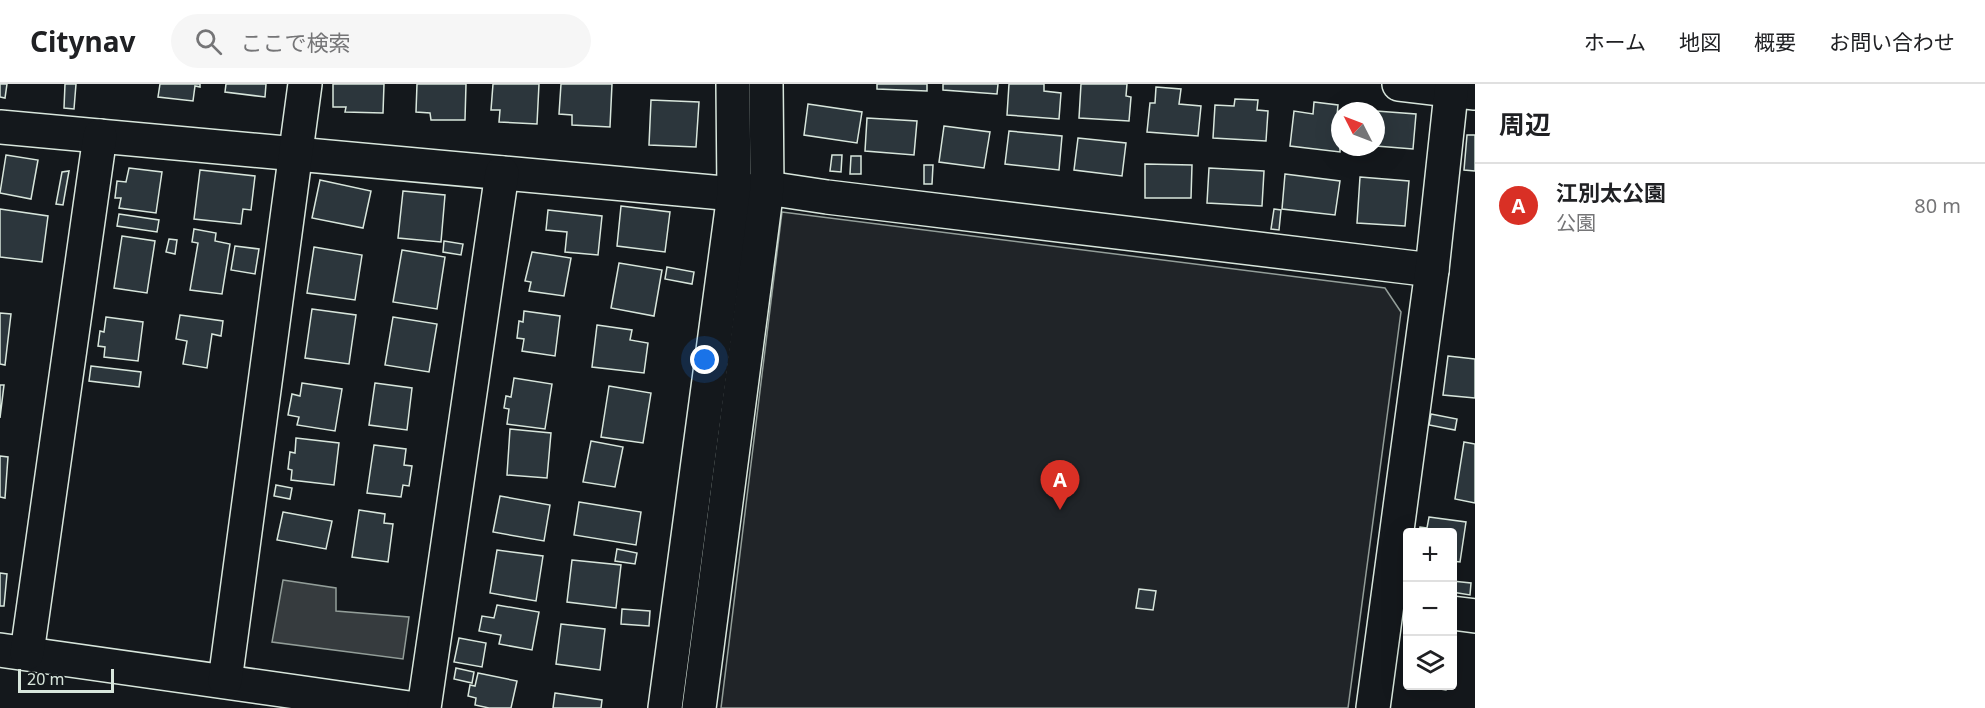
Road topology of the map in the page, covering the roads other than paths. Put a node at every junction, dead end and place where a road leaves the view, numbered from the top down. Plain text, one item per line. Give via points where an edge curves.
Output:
1 (305, 84) edge
2 (733, 84) edge
3 (766, 84) edge
4 (1399, 84) edge
5 (1459, 89) edge
6 (0, 127) edge
7 (100, 136) junction
8 (295, 154) junction
9 (502, 173) junction
10 (766, 188) junction
11 (734, 194) junction
12 (1432, 270) junction
13 (1397, 606) edge
14 (1457, 614) edge
15 (1475, 616) edge
16 (14, 651) edge
17 (225, 681) junction
18 (409, 708) edge
19 (424, 708) edge
20 (665, 708) edge
21 (699, 708) edge
22 (1373, 708) edge

1 - 8 street
2 - 11 street
3 - 10 street
4 - 5 street
5 - 12 street
6 - 7 street
7 - 8 street
7 - 16 street
8 - 9 street
8 - 17 street
9 - 11 street
9 - 19 street
10 - 11 street
10 - 12 street
10 - 21 street
11 - 20 street
12 - 13 street
13 - 22 street
14 - 15 street
16 - 17 street
17 - 18 street

